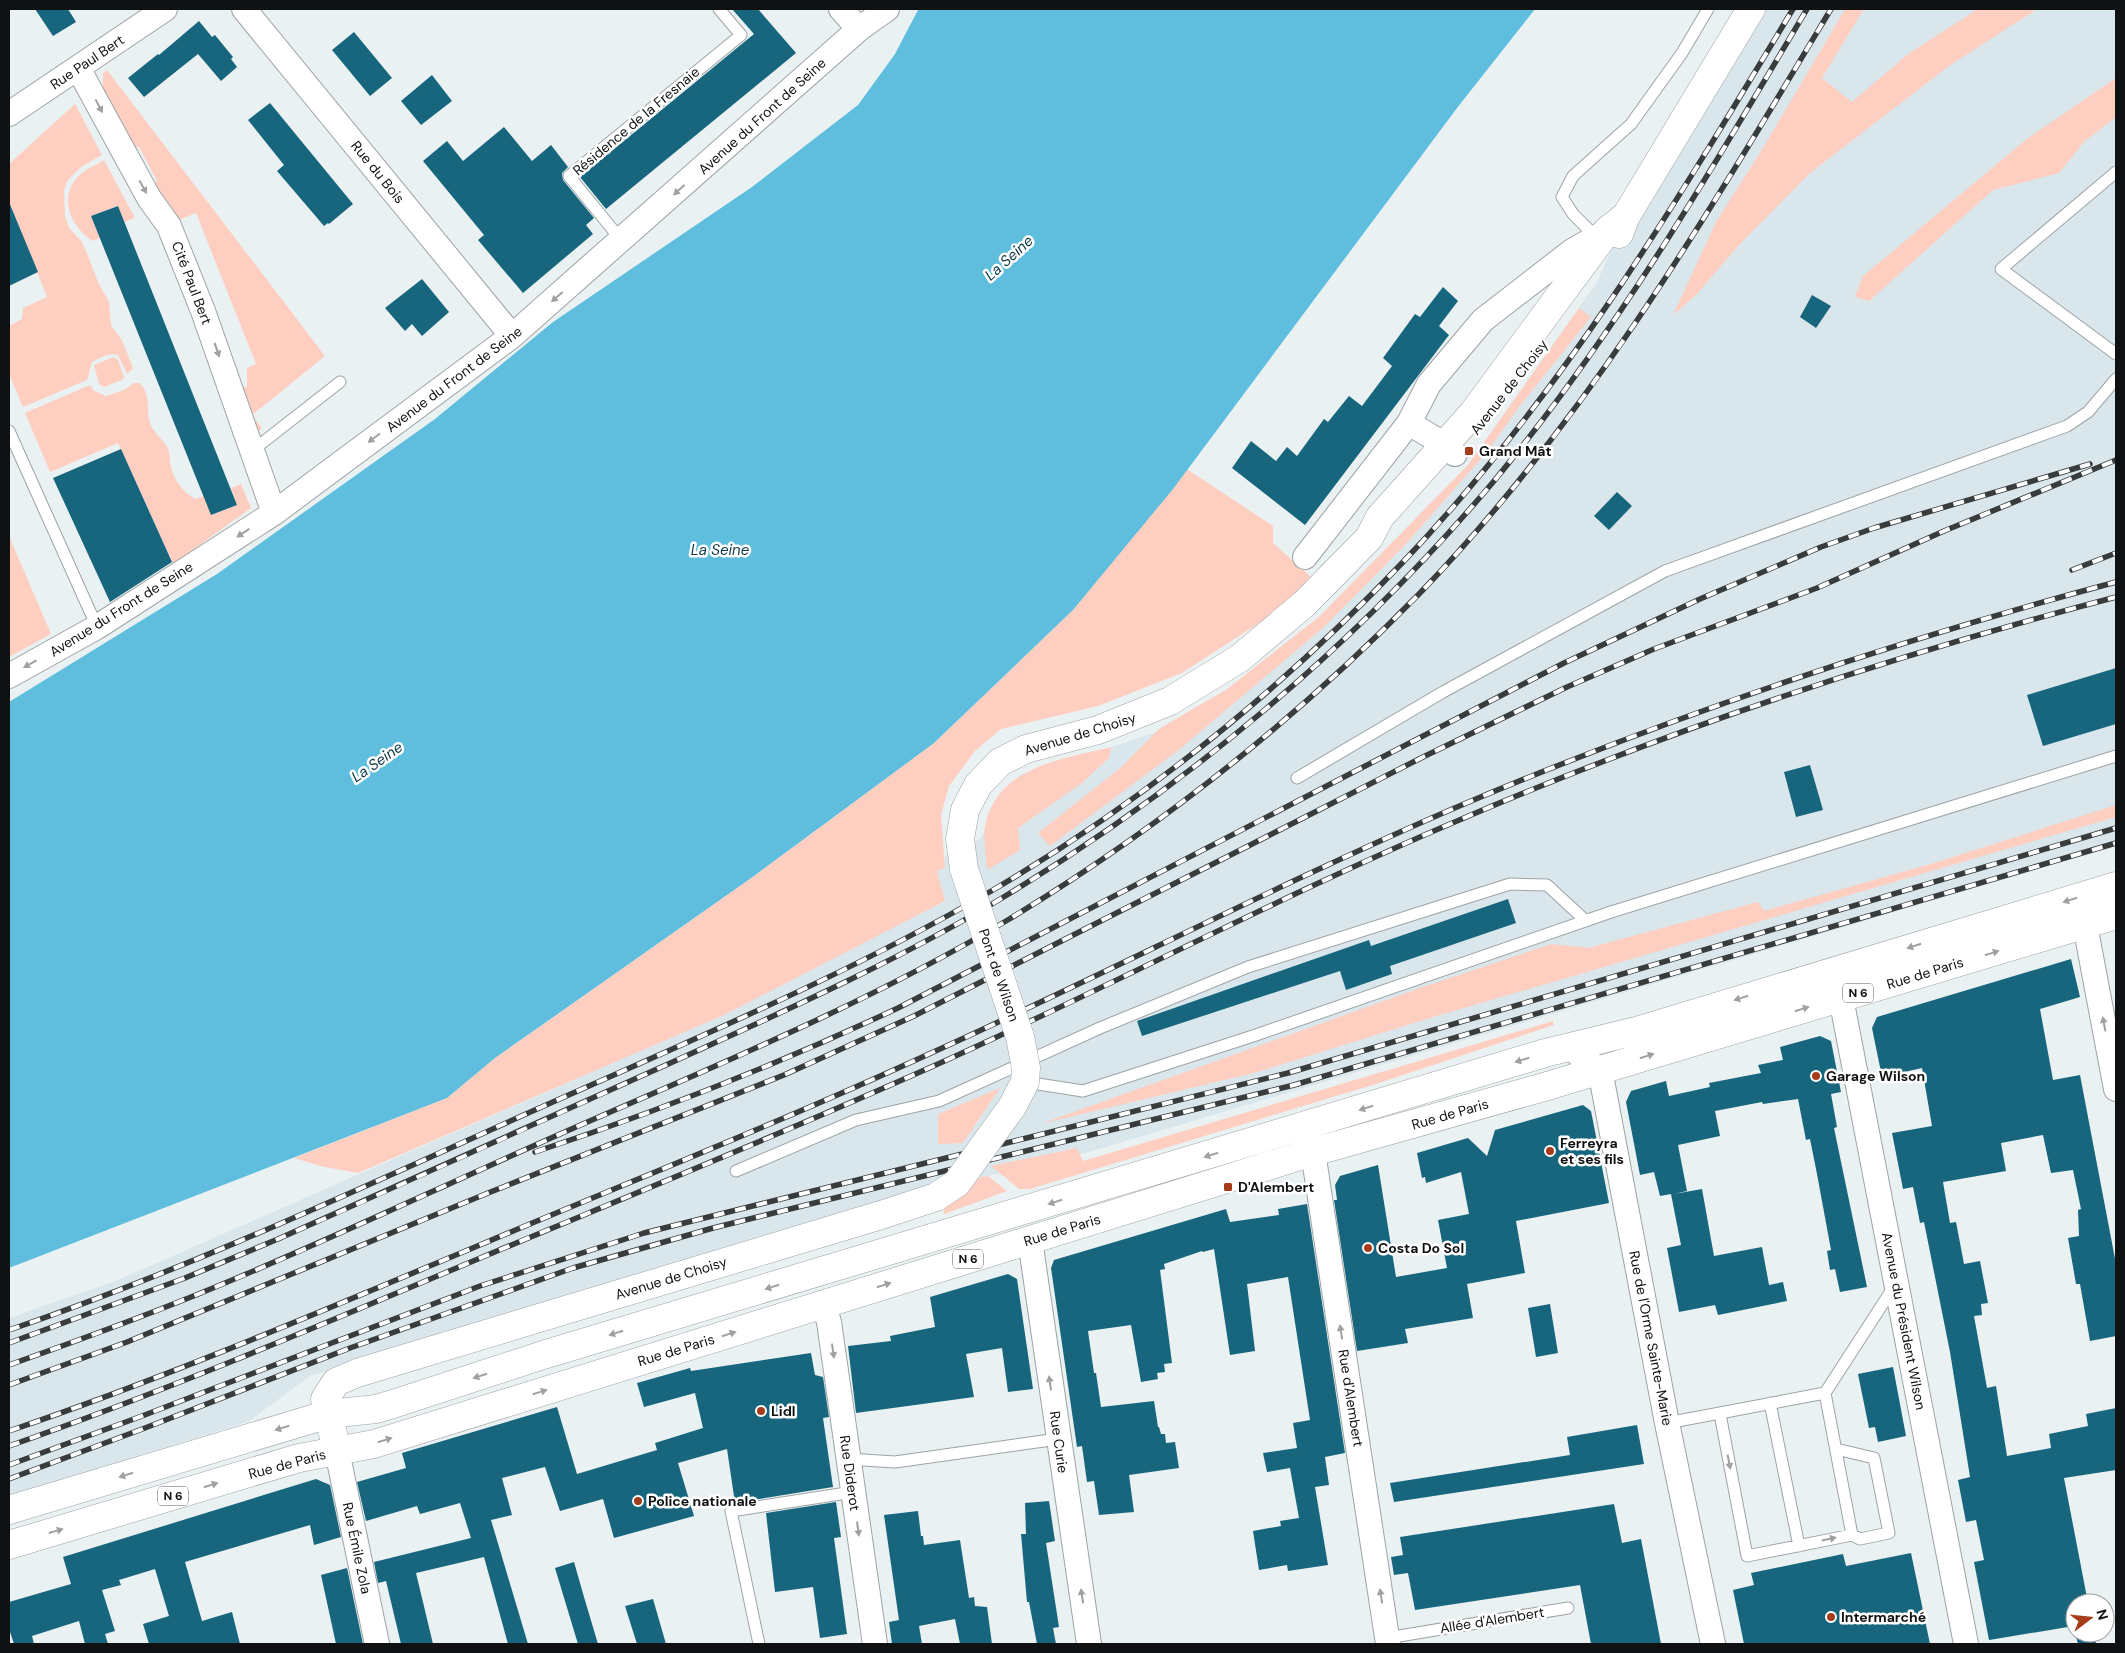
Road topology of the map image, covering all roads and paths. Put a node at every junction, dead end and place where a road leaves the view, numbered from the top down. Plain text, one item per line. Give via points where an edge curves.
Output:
1 (165, 9) edge
2 (244, 9) edge
3 (719, 9) edge
4 (840, 9) edge
5 (886, 9) edge
6 (1708, 9) edge
7 (1751, 9) edge
8 (859, 29) junction
9 (78, 68) junction
10 (9, 114) edge
11 (2116, 172) edge
12 (1610, 228) junction
13 (622, 241) junction
14 (512, 336) junction
15 (2116, 354) edge
16 (2116, 379) edge
17 (340, 382) dead end
18 (1409, 423) junction
19 (9, 431) edge
20 (251, 446) junction
21 (1450, 450) junction
22 (274, 513) junction
23 (1305, 557) dead end
24 (97, 626) junction
25 (9, 676) edge
26 (2116, 756) edge
27 (1297, 778) dead end
28 (964, 869) joint
29 (2116, 886) edge
30 (2116, 915) edge
31 (1586, 921) junction
32 (2085, 925) junction
33 (1841, 998) junction
34 (1640, 1030) junction
35 (1568, 1047) junction
36 (1600, 1070) junction
37 (1025, 1082) junction
38 (2116, 1089) edge
39 (1314, 1152) junction
40 (736, 1171) dead end
41 (1030, 1240) junction
42 (1896, 1282) junction
43 (823, 1303) junction
44 (1825, 1393) junction
45 (1770, 1403) junction
46 (329, 1414) junction
47 (1720, 1414) junction
48 (1667, 1423) junction
49 (1058, 1439) junction
50 (1836, 1449) junction
51 (337, 1451) junction
52 (848, 1459) junction
53 (853, 1492) junction
54 (9, 1510) edge
55 (1852, 1535) junction
56 (9, 1545) edge
57 (1799, 1546) junction
58 (1568, 1608) dead end
59 (1388, 1641) edge
60 (377, 1644) edge
61 (758, 1644) edge
62 (875, 1644) edge
63 (1090, 1644) edge
64 (1713, 1644) edge
65 (1966, 1644) edge

1 - 9 street, Rue Paul Bert
2 - 14 street, Rue du Bois
3 - 13 lane, Résidence de la Fresnaie via 741,35 569,176
4 - 8 street
5 - 8 street, Avenue du Front de Seine
6 - 12 lane via 1682,53 1631,124 1573,176 1562,197 1573,214
7 - 12 main road, Avenue de Choisy
8 -> 13 street, Avenue du Front de Seine
9 - 10 street, Rue Paul Bert
9 -> 20 street, Cité Paul Bert via 149,198 169,226 204,311
11 - 15 lane via 2001,269
12 - 18 street via 1572,251 1483,320 1429,384
12 - 21 main road, Avenue de Choisy via 1618,238 1587,285 1524,369
13 -> 14 street, Avenue du Front de Seine
14 -> 22 street, Avenue du Front de Seine
16 - 27 lane via 2088,412 2067,426 1665,571
17 - 20 lane via 262,443
18 - 21 street
18 - 23 street
19 - 24 lane
20 - 22 street, Cité Paul Bert
21 - 28 main road, Avenue de Choisy via 1390,526 1369,538 1304,604 1240,658 1194,688 1127,720 1026,749 1000,762 978,785 965,810 960,839
22 -> 24 street, Avenue du Front de Seine
24 -> 25 street, Avenue du Front de Seine
26 - 31 lane
28 - 37 main road, Pont de Wilson, bridge via 1020,1037 1026,1068
29 -> 34 main road, Rue de Paris / N 6
30 - 32 main road, Rue de Paris / N 6
31 - 37 lane via 1083,1091
31 - 40 lane via 1546,884 1510,884 1248,967 1100,1028 939,1101 856,1120
33 -> 32 main road, Rue de Paris / N 6
38 -> 32 street
36 -> 33 main road, Rue de Paris / N 6
33 - 42 street, Avenue du Président Wilson
34 - 35 main road, Rue de Paris / N 6
34 - 36 main road, N 6
35 - 36 street
35 -> 46 main road, Rue de Paris / N 6 via 543,1355 393,1404
36 - 39 main road, Rue de Paris / N 6
36 - 48 street, Rue de l'Orme Sainte-Marie
37 - 46 main road, Avenue de Choisy, bridge via 1012,1107 957,1183 936,1198 357,1373 336,1382 325,1399
39 - 41 main road, Rue de Paris / N 6
59 -> 39 street, Rue d'Alembert
43 -> 41 main road, Rue de Paris / N 6
49 -> 41 street, Rue Curie
42 - 44 lane
42 - 65 street, Avenue du Président Wilson
51 -> 43 main road, Rue de Paris / N 6 via 384,1441
43 -> 52 street, Rue Diderot via 829,1322
44 - 45 lane
44 - 50 lane
45 - 47 lane
45 - 57 lane
46 - 51 main road, Avenue de Choisy
46 -> 54 main road, Rue de Paris / N 6
47 - 48 lane
47 -> 57 lane via 1747,1556
48 - 64 street, Rue de l'Orme Sainte-Marie
49 - 52 lane via 895,1462
63 -> 49 street, Rue Curie
50 - 55 lane
50 - 55 lane via 1874,1458 1889,1533 1860,1539
56 -> 51 main road, Rue de Paris / N 6 via 299,1458
51 - 60 street, Rue Émile Zola
52 - 53 street, Rue Diderot
53 - 61 lane via 731,1510
53 -> 62 street, Rue Diderot
57 -> 55 lane
58 - 59 lane, Allée d'Alembert

